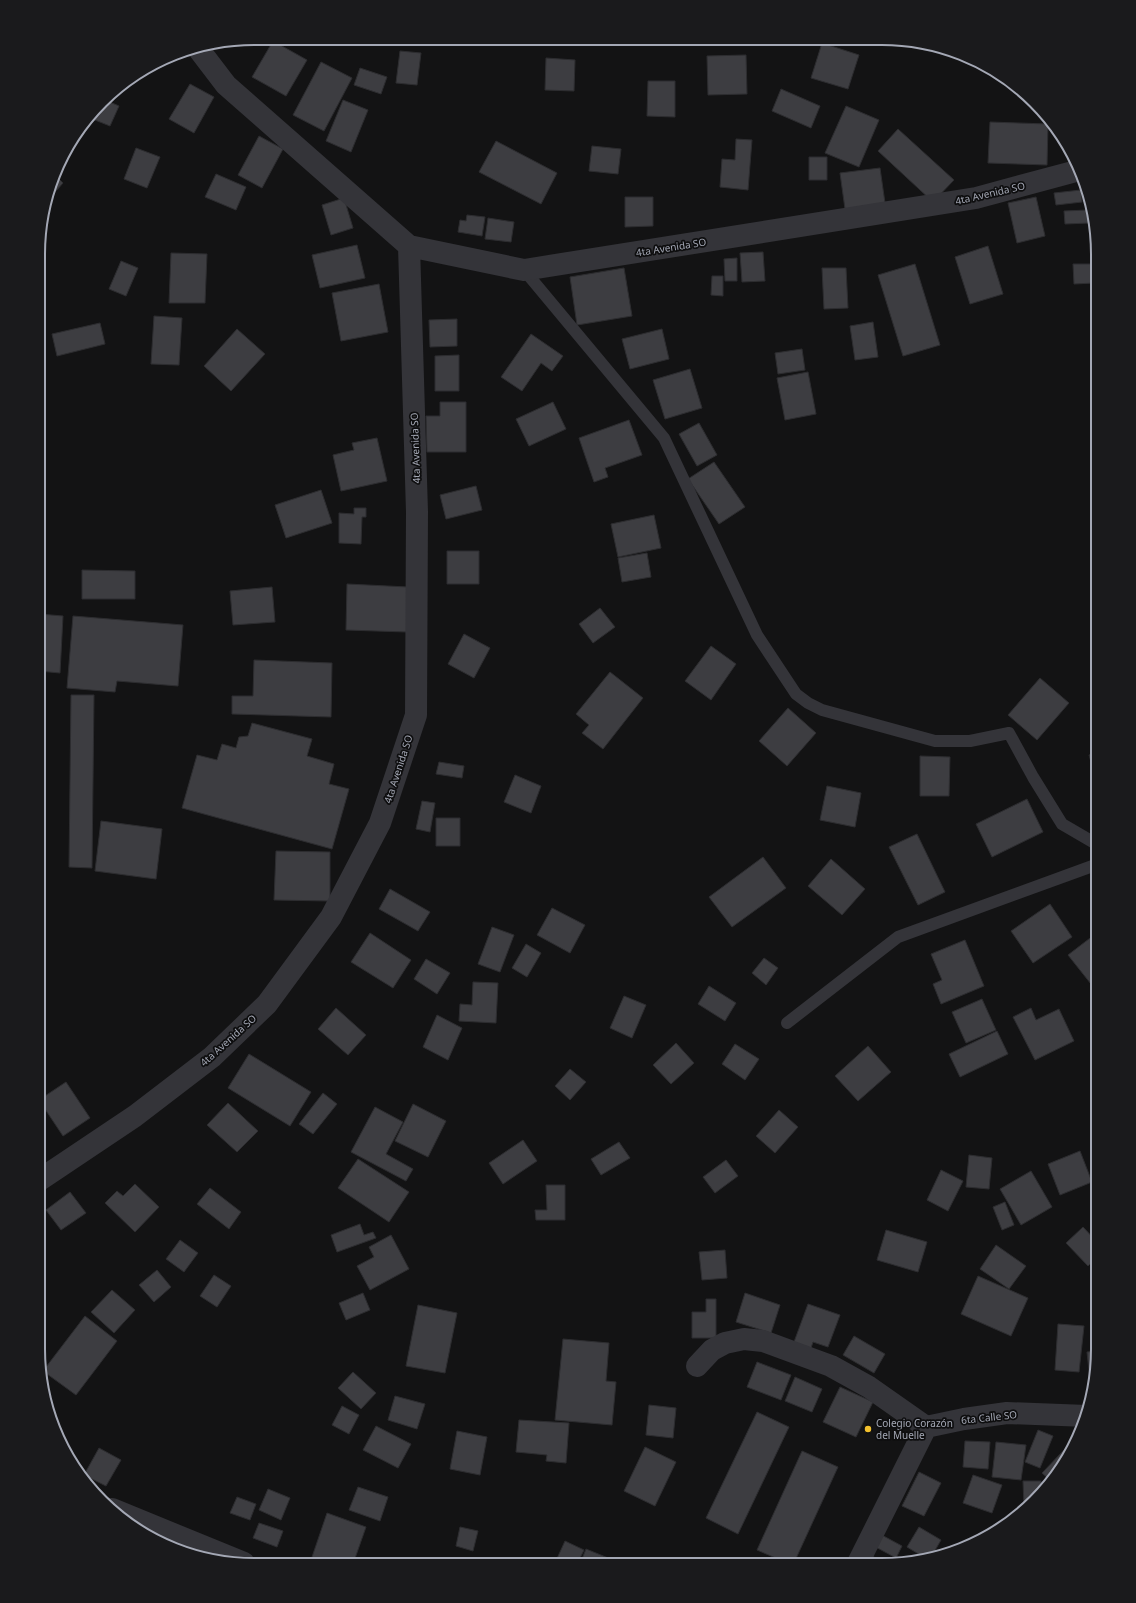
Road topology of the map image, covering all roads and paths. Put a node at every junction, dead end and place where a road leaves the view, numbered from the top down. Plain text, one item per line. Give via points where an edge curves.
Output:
1 (200, 52) edge
2 (1074, 172) edge
3 (410, 246) junction
4 (524, 270) junction
5 (1091, 841) edge
6 (1091, 867) edge
7 (787, 1023) dead end
8 (45, 1175) edge
9 (697, 1366) dead end
10 (1080, 1416) edge
11 (926, 1427) junction
12 (127, 1515) edge
13 (227, 1556) edge
14 (860, 1558) edge

1 - 3 street via 226,85
2 - 4 street, 4ta Avenida SO via 976,198
3 - 4 street, 4ta Avenida SO
3 - 8 street, 4ta Avenida SO via 417,512 416,715 380,823 332,917 267,1004 212,1057 135,1116
4 - 5 lane via 664,438 757,635 796,694 808,704 822,710 935,741 970,741 1009,733 1062,824
6 - 7 lane via 898,937
9 - 11 street via 712,1350 725,1342 744,1339 763,1341 831,1366 869,1387
10 - 11 street, 6ta Calle SO via 1007,1413
11 - 14 street
12 - 13 street

